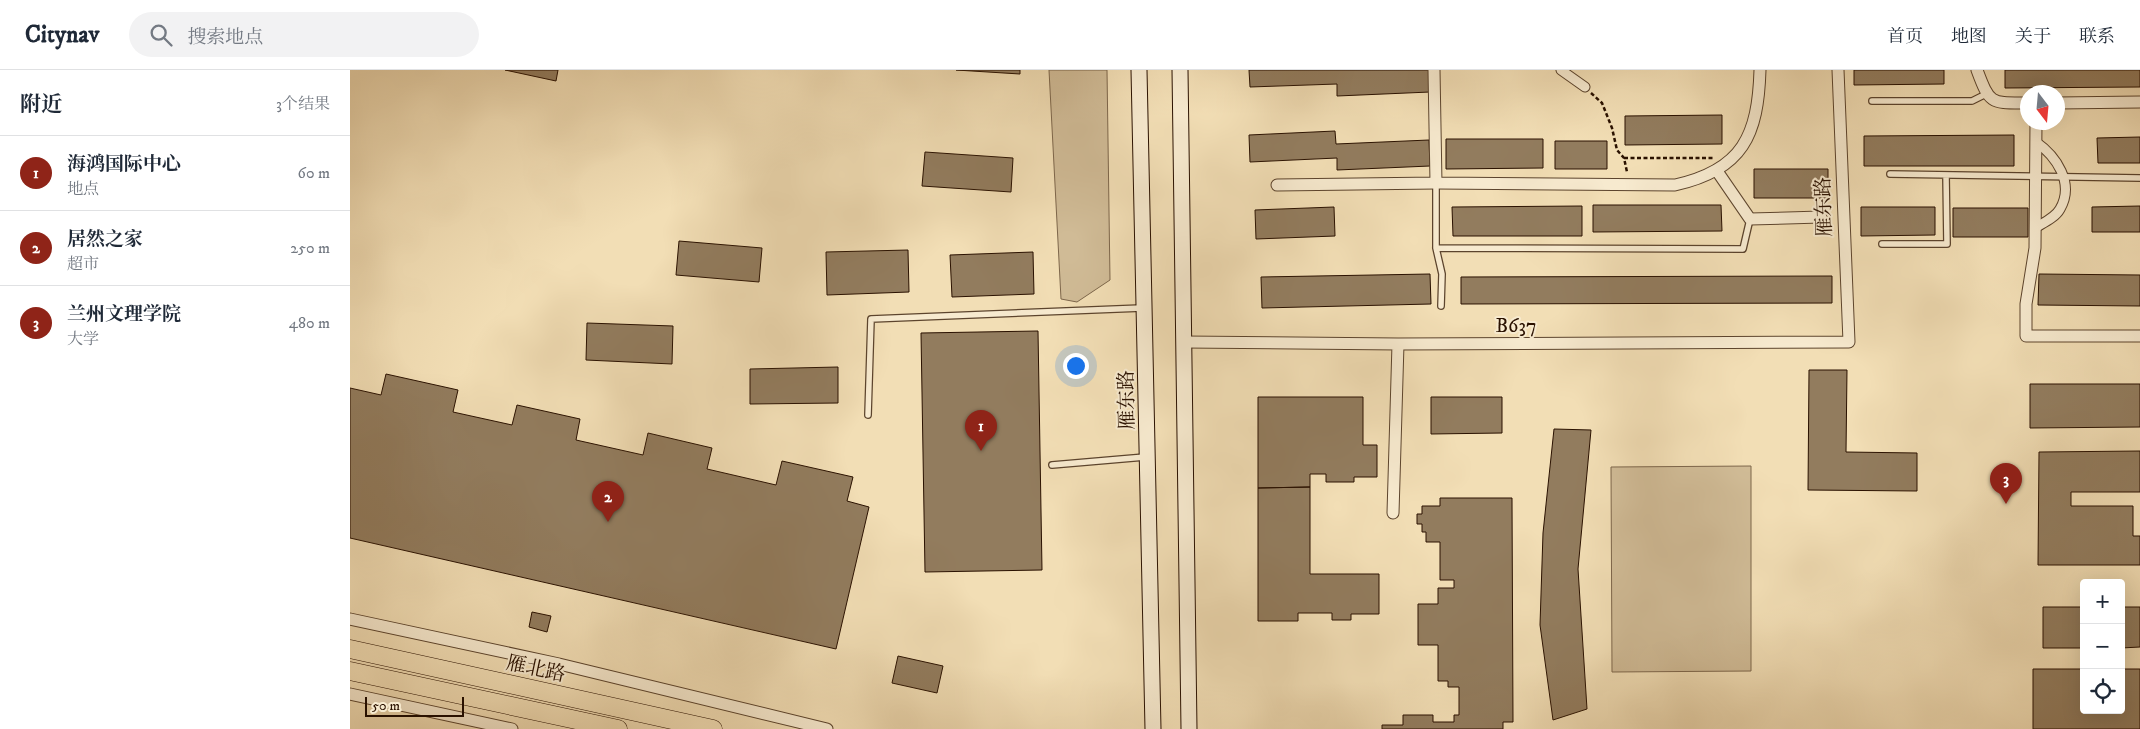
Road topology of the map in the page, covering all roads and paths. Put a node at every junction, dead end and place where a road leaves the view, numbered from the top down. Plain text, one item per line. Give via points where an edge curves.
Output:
1 (1139, 70) edge
2 (1180, 70) edge
3 (1434, 70) edge
4 (1561, 70) edge
5 (1760, 70) edge
6 (1838, 70) edge
7 (1977, 70) edge
8 (1585, 87) joint
9 (1986, 94) junction
10 (1872, 101) dead end
11 (2140, 102) edge
12 (2020, 103) edge
13 (2065, 103) edge
14 (2036, 130) edge
15 (2036, 142) junction
16 (1624, 158) junction
17 (1732, 158) junction
18 (1717, 171) junction
19 (1890, 174) dead end
20 (1946, 174) junction
21 (2036, 176) junction
22 (2064, 176) junction
23 (2140, 178) edge
24 (1436, 183) junction
25 (1277, 184) dead end
26 (1629, 185) junction
27 (1820, 217) dead end
28 (1750, 219) junction
29 (2035, 228) junction
30 (1882, 244) dead end
31 (1436, 248) junction
32 (1441, 306) dead end
33 (1144, 308) junction
34 (2140, 336) edge
35 (1184, 342) junction
36 (1849, 342) joint
37 (1398, 344) junction
38 (868, 414) dead end
39 (1147, 456) junction
40 (1052, 465) dead end
41 (1393, 513) dead end
42 (350, 619) edge
43 (350, 649) edge
44 (350, 671) edge
45 (350, 694) edge
46 (512, 729) edge
47 (618, 729) edge
48 (713, 729) edge
49 (828, 729) edge
50 (1153, 729) edge
51 (1189, 729) edge

1 - 33 main road, 雁东路
2 - 35 main road
3 - 24 street
4 - 8 street
5 - 17 street via 1759,102 1753,127
6 - 36 street, 雁东路
7 - 9 street
8 - 16 path via 1602,103 1617,150
9 - 10 lane via 1972,101
9 - 12 street via 1998,103
11 - 13 street
14 - 15 street
15 - 21 street
15 - 22 street via 2049,151
16 - 17 path
16 - 26 path
17 - 18 street
18 - 26 street via 1700,180 1675,185
18 - 28 street
19 - 20 lane
20 - 21 lane
20 - 30 lane via 1947,244
21 - 22 lane
21 - 29 street
22 - 23 lane
22 - 29 street via 2060,210
24 - 25 street
24 - 26 street
24 - 31 lane
27 - 28 street
28 - 31 lane via 1743,249
29 - 34 street via 2026,304 2026,336
31 - 32 lane via 1442,274
33 - 38 lane via 871,319
33 - 39 main road, 雁东路
35 - 37 street, B637
35 - 51 main road
36 - 37 street, B637
37 - 41 street
39 - 40 lane
39 - 50 main road, 雁东路
42 - 49 street via 559,664
43 - 48 main road, 雁北路
44 - 47 main road
45 - 46 street

